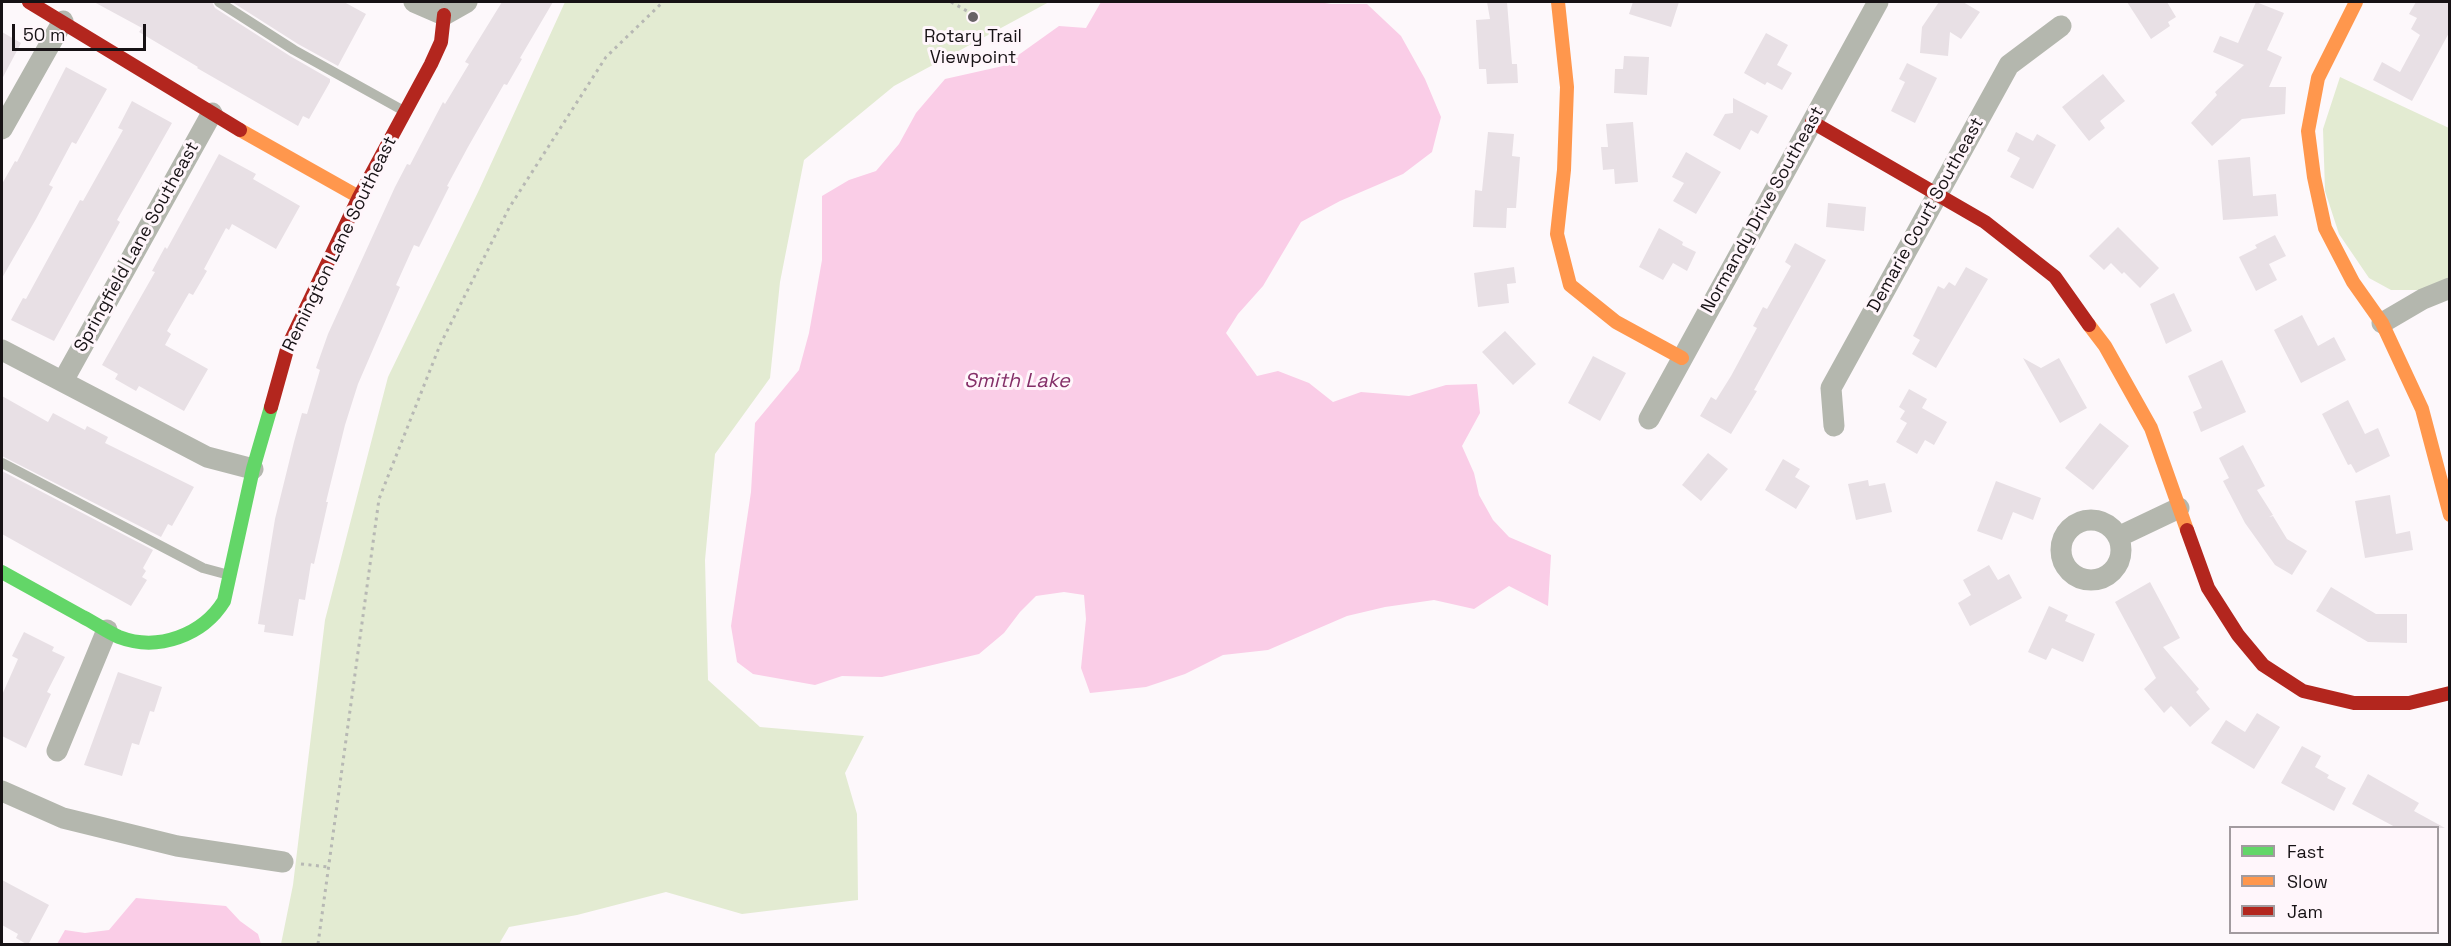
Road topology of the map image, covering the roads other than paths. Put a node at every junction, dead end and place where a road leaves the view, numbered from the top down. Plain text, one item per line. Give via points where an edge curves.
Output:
1 (29, 2) edge
2 (219, 2) edge
3 (414, 2) edge
4 (467, 2) edge
5 (1558, 2) edge
6 (1878, 2) edge
7 (2356, 2) edge
8 (444, 15) junction
9 (63, 21) junction
10 (2061, 26) dead end
11 (404, 111) junction
12 (212, 113) junction
13 (1812, 122) junction
14 (2, 129) edge
15 (1937, 195) junction
16 (359, 197) junction
17 (2450, 288) edge
18 (2382, 323) junction
19 (2, 350) edge
20 (1682, 358) junction
21 (63, 381) junction
22 (1649, 419) dead end
23 (1833, 426) dead end
24 (2, 463) edge
25 (254, 469) junction
26 (2179, 508) junction
27 (2450, 515) edge
28 (2118, 537) dead end
29 (2, 572) edge
30 (229, 575) junction
31 (107, 630) junction
32 (2450, 693) edge
33 (57, 751) dead end
34 (2, 791) edge
35 (283, 862) road end

1 - 9 street
2 - 11 lane via 294,50
3 - 8 street
4 - 8 street
5 - 20 street via 1567,87 1557,234 1570,285 1616,322
6 - 13 street, Normandy Drive Southeast
7 - 18 street via 2318,78 2307,131 2325,228 2353,282
8 - 11 street, Remington Lane Southeast via 441,42
9 - 12 street
9 - 14 street
10 - 15 street, Demarie Court Southeast via 2009,64
11 - 16 street, Remington Lane Southeast
12 - 16 street
12 - 21 street, Springfield Lane Southeast
13 - 15 street
13 - 20 street, Normandy Drive Southeast
15 - 23 street, Demarie Court Southeast via 1831,388
15 - 26 street via 1985,222 2055,277 2105,346 2151,428
16 - 25 street, Remington Lane Southeast via 288,346
17 - 18 street
18 - 27 street via 2422,409
19 - 21 street
20 - 22 street, Normandy Drive Southeast
21 - 25 street via 207,457
24 - 30 lane via 204,568
25 - 30 street, Remington Lane Southeast
26 - 28 street
26 - 32 street via 2208,588 2238,635 2264,665 2303,691 2354,703 2409,703
29 - 31 street
30 - 31 street, Remington Lane Southeast via 219,612 192,634 176,640 137,641
31 - 33 street
34 - 35 street via 63,818 177,846

